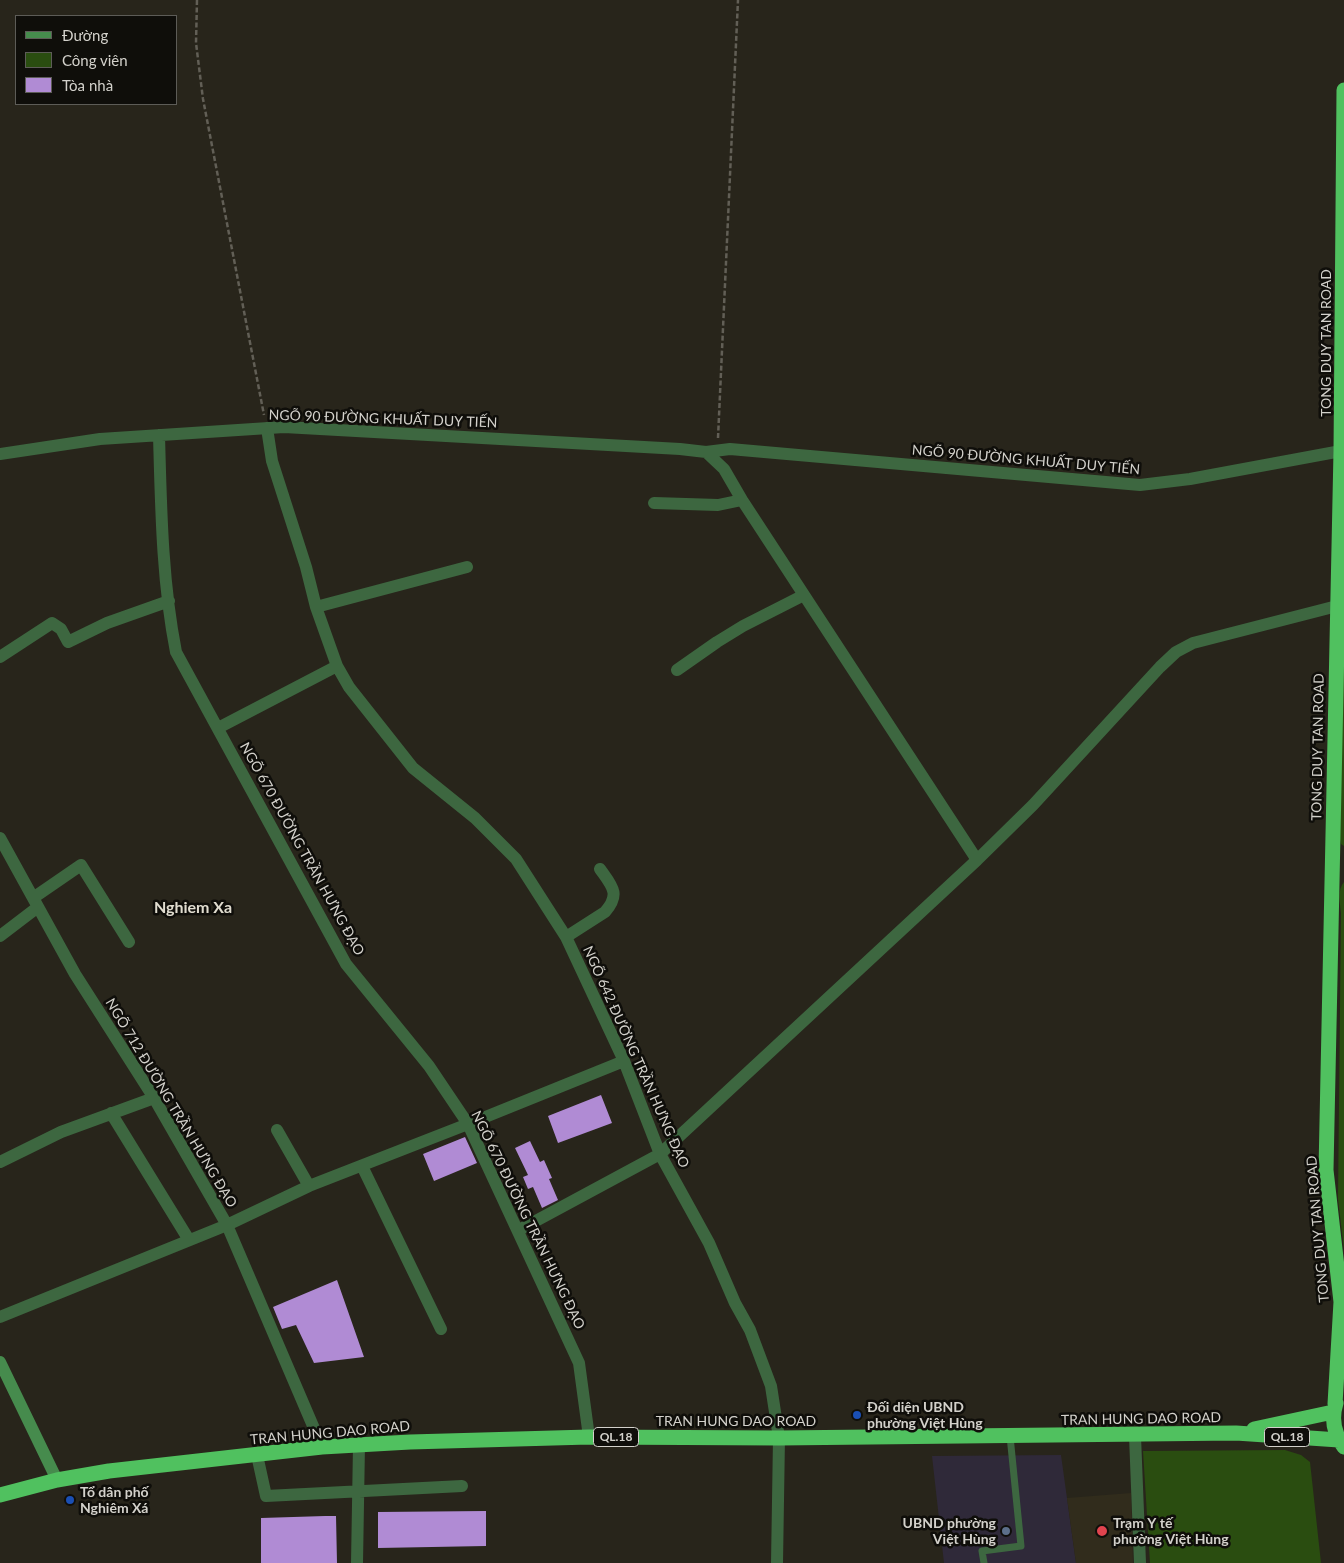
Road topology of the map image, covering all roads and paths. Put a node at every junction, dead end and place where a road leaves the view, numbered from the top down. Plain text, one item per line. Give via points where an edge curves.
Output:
1 (197, 0) edge
2 (738, 0) edge
3 (1344, 90) edge
4 (1343, 338) edge
5 (267, 428) junction
6 (159, 435) junction
7 (1341, 450) junction
8 (712, 451) junction
9 (0, 454) edge
10 (742, 500) junction
11 (654, 504) dead end
12 (467, 567) dead end
13 (804, 595) junction
14 (169, 601) junction
15 (1337, 606) junction
16 (316, 607) junction
17 (0, 657) edge
18 (337, 666) junction
19 (677, 670) dead end
20 (218, 728) junction
21 (0, 838) edge
22 (977, 860) junction
23 (1338, 864) edge
24 (600, 869) dead end
25 (36, 902) junction
26 (0, 936) edge
27 (566, 937) junction
28 (129, 942) dead end
29 (624, 1061) junction
30 (154, 1098) junction
31 (112, 1113) junction
32 (468, 1124) junction
33 (277, 1130) dead end
34 (660, 1154) junction
35 (0, 1162) edge
36 (362, 1166) junction
37 (309, 1186) junction
38 (227, 1224) junction
39 (518, 1230) junction
40 (189, 1240) junction
41 (0, 1317) edge
42 (441, 1329) dead end
43 (0, 1362) edge
44 (1344, 1389) edge
45 (1334, 1408) junction
46 (1236, 1434) junction
47 (1010, 1436) junction
48 (1135, 1436) junction
49 (590, 1437) junction
50 (779, 1438) junction
51 (1341, 1443) edge
52 (359, 1445) junction
53 (322, 1447) junction
54 (257, 1455) junction
55 (57, 1480) junction
56 (462, 1486) dead end
57 (358, 1491) junction
58 (0, 1495) edge
59 (357, 1563) edge
60 (776, 1563) edge
61 (984, 1563) edge
62 (1140, 1563) edge

1 - 5 path via 196,44 203,99
2 - 8 path
3 - 4 highway, TONG DUY TAN ROAD
4 - 7 highway, TONG DUY TAN ROAD
5 - 6 street, NGÕ 90 ĐƯỜNG KHUẤT DUY TIẾN
5 - 8 street, NGÕ 90 ĐƯỜNG KHUẤT DUY TIẾN
5 - 16 street, NGÕ 642 ĐƯỜNG TRẦN HƯNG ĐẠO via 272,461
6 - 9 street, NGÕ 90 ĐƯỜNG KHUẤT DUY TIẾN via 100,439
6 - 14 street, NGÕ 670 ĐƯỜNG TRẦN HƯNG ĐẠO via 162,539
7 - 8 street, NGÕ 90 ĐƯỜNG KHUẤT DUY TIẾN via 1190,479 1140,485 730,449
7 - 15 highway, TONG DUY TAN ROAD
8 - 10 street
10 - 11 street via 718,505
10 - 13 street
12 - 16 street
13 - 19 street via 743,626
13 - 22 street
14 - 17 street via 68,642 61,629 52,623
14 - 20 street, NGÕ 670 ĐƯỜNG TRẦN HƯNG ĐẠO via 176,652
15 - 22 street via 1193,643 1176,652
15 - 23 highway, TONG DUY TAN ROAD
16 - 18 street, NGÕ 642 ĐƯỜNG TRẦN HƯNG ĐẠO
18 - 20 street
18 - 27 street, NGÕ 642 ĐƯỜNG TRẦN HƯNG ĐẠO via 348,687 414,768 475,818 516,860
20 - 32 street, NGÕ 670 ĐƯỜNG TRẦN HƯNG ĐẠO via 346,964 429,1066
21 - 25 street, NGÕ 712 ĐƯỜNG TRẦN HƯNG ĐẠO
22 - 34 street
23 - 45 highway, TONG DUY TAN ROAD via 1326,1170 1342,1302
24 - 27 street via 613,888 610,907
25 - 26 street
25 - 28 street via 81,865
25 - 30 street, NGÕ 712 ĐƯỜNG TRẦN HƯNG ĐẠO via 76,974
27 - 29 street, NGÕ 642 ĐƯỜNG TRẦN HƯNG ĐẠO
29 - 32 street
29 - 34 street, NGÕ 642 ĐƯỜNG TRẦN HƯNG ĐẠO
30 - 31 street
30 - 38 street, NGÕ 712 ĐƯỜNG TRẦN HƯNG ĐẠO
31 - 35 street via 61,1132
31 - 40 street
32 - 36 street
32 - 39 street, NGÕ 670 ĐƯỜNG TRẦN HƯNG ĐẠO
33 - 37 street
34 - 39 street
34 - 50 street, NGÕ 642 ĐƯỜNG TRẦN HƯNG ĐẠO via 709,1243 750,1330 771,1386
36 - 37 street
36 - 42 street
37 - 38 street
38 - 40 street
38 - 53 street, NGÕ 712 ĐƯỜNG TRẦN HƯNG ĐẠO
39 - 49 street, NGÕ 670 ĐƯỜNG TRẦN HƯNG ĐẠO via 579,1363
40 - 41 street
43 - 55 main road
44 - 45 highway
45 - 46 highway, TRAN HUNG DAO ROAD / QL.18
45 - 51 highway, TRAN HUNG DAO ROAD / QL.18 via 1334,1429
46 - 48 highway, TRAN HUNG DAO ROAD / QL.18
46 - 51 highway, TRAN HUNG DAO ROAD / QL.18
47 - 48 highway, TRAN HUNG DAO ROAD / QL.18
47 - 50 highway, TRAN HUNG DAO ROAD / QL.18
47 - 61 lane via 1021,1546 982,1552
48 - 62 street
49 - 50 highway, TRAN HUNG DAO ROAD / QL.18
49 - 52 highway, TRAN HUNG DAO ROAD / QL.18
50 - 60 street, NGÕ 642 ĐƯỜNG TRẦN HƯNG ĐẠO
52 - 53 highway, TRAN HUNG DAO ROAD / QL.18
52 - 57 street
53 - 54 highway, TRAN HUNG DAO ROAD / QL.18
54 - 55 highway, TRAN HUNG DAO ROAD / QL.18
54 - 57 street via 266,1496
55 - 58 highway, TRAN HUNG DAO ROAD / QL.18
56 - 57 street
57 - 59 street

